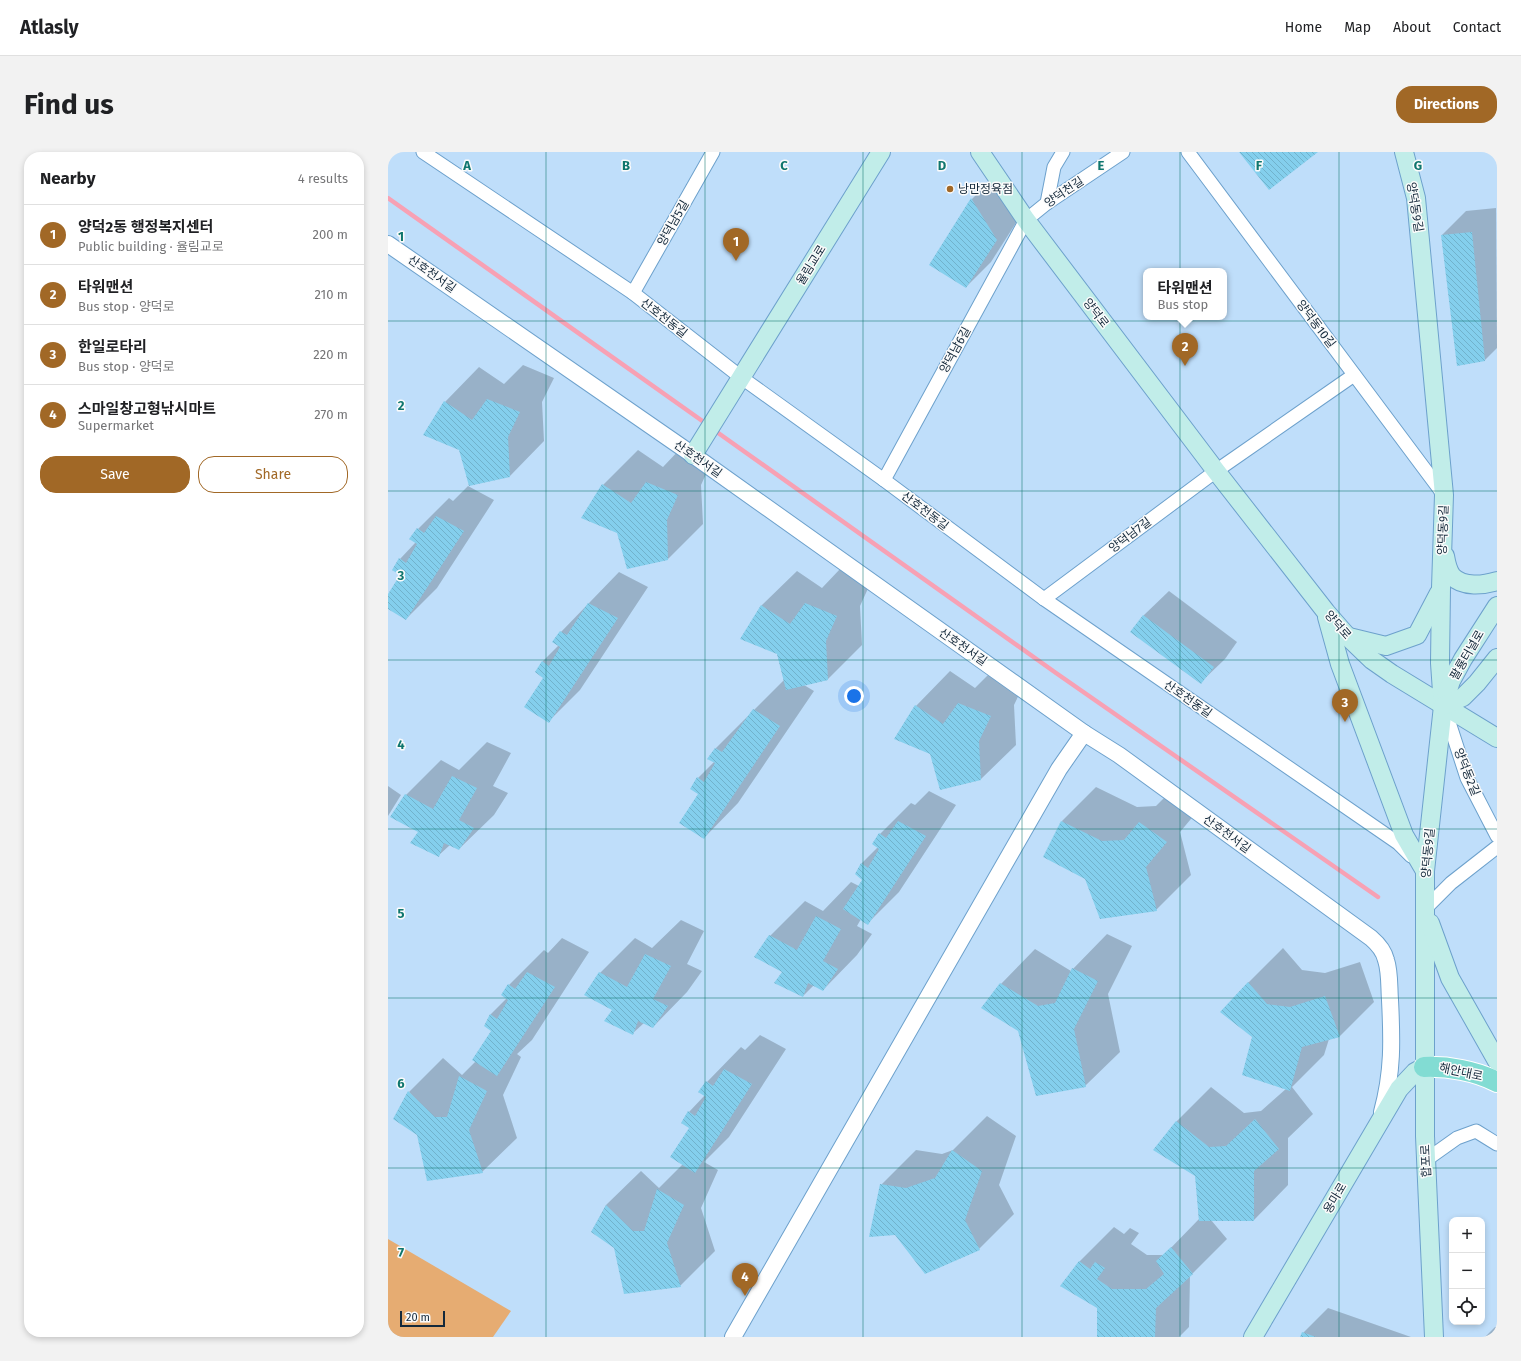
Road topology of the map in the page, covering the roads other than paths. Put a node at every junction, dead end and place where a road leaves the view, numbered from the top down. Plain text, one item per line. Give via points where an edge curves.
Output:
1 (423, 152) edge
2 (713, 152) edge
3 (881, 152) edge
4 (980, 152) edge
5 (1062, 152) edge
6 (1123, 152) edge
7 (1188, 152) edge
8 (1404, 152) edge
9 (1046, 203) junction
10 (1026, 220) junction
11 (388, 244) edge
12 (632, 293) junction
13 (1354, 375) junction
14 (742, 378) junction
15 (693, 455) junction
16 (1216, 470) junction
17 (884, 480) junction
18 (1444, 496) junction
19 (1442, 544) junction
20 (1497, 581) edge
21 (1441, 588) junction
22 (1044, 599) junction
23 (1497, 606) edge
24 (1326, 612) junction
25 (1347, 636) junction
26 (1497, 658) edge
27 (1443, 706) junction
28 (1084, 733) junction
29 (1497, 738) edge
30 (1497, 836) edge
31 (1497, 847) edge
32 (1425, 871) junction
33 (1425, 915) junction
34 (1424, 986) joint
35 (1497, 1061) edge
36 (1424, 1067) junction
37 (1497, 1082) edge
38 (1375, 1131) junction
39 (1497, 1144) edge
40 (1426, 1160) junction
41 (733, 1337) edge
42 (1253, 1337) edge
43 (1434, 1337) edge

1 - 12 street, 산호천동길
2 - 12 street, 양덕남5길
3 - 14 main road, 율림교로
4 - 10 main road, 양덕로
5 - 9 street via 1054,167
6 - 9 street, 양덕천길
7 - 13 street, 양덕동10길
8 - 18 main road, 양덕동9길 via 1416,198
9 - 10 street, 양덕천길
10 - 16 main road, 양덕로
10 - 17 street, 양덕남6길
11 - 15 street, 산호천서길
12 - 14 street, 산호천동길
13 - 16 street
13 - 18 street, 양덕동10길
14 - 15 main road, 율림교로
14 - 17 street, 산호천동길
15 - 28 street, 산호천서길
16 - 22 street, 양덕남7길
16 - 24 main road, 양덕로
17 - 22 street, 산호천동길
18 - 19 main road, 양덕동9길
19 - 20 main road via 1452,576 1460,582 1486,584
19 - 21 main road, 양덕동9길
21 - 25 main road via 1417,635 1386,646
21 - 27 main road, 양덕동9길 via 1440,663
22 - 32 street, 산호천동길 via 1398,843
23 - 27 main road, 팔룡터널로 via 1451,681
24 - 25 main road, 양덕로
24 - 32 main road via 1340,664 1404,835
25 - 27 main road, 양덕로 via 1372,660
26 - 27 main road, 팔룡터널로 via 1477,684 1463,697
27 - 29 main road, 양덕로
27 - 30 street, 양덕동2길 via 1467,778
27 - 32 main road, 양덕동9길
28 - 38 street, 산호천서길 via 1119,755 1371,938 1380,948 1388,968 1392,1050 1385,1101
28 - 41 street via 1059,769
31 - 33 street via 1451,883
32 - 33 main road, 양덕동9길
33 - 34 main road, 양덕동9길
33 - 35 main road via 1450,978
34 - 36 main road, 합포로
36 - 37 main road, 해안대로 via 1460,1070
36 - 38 main road, 용마로 via 1403,1084
36 - 40 main road, 합포로
38 - 42 main road, 용마로
39 - 40 street via 1476,1131 1458,1138
40 - 43 main road, 합포로

